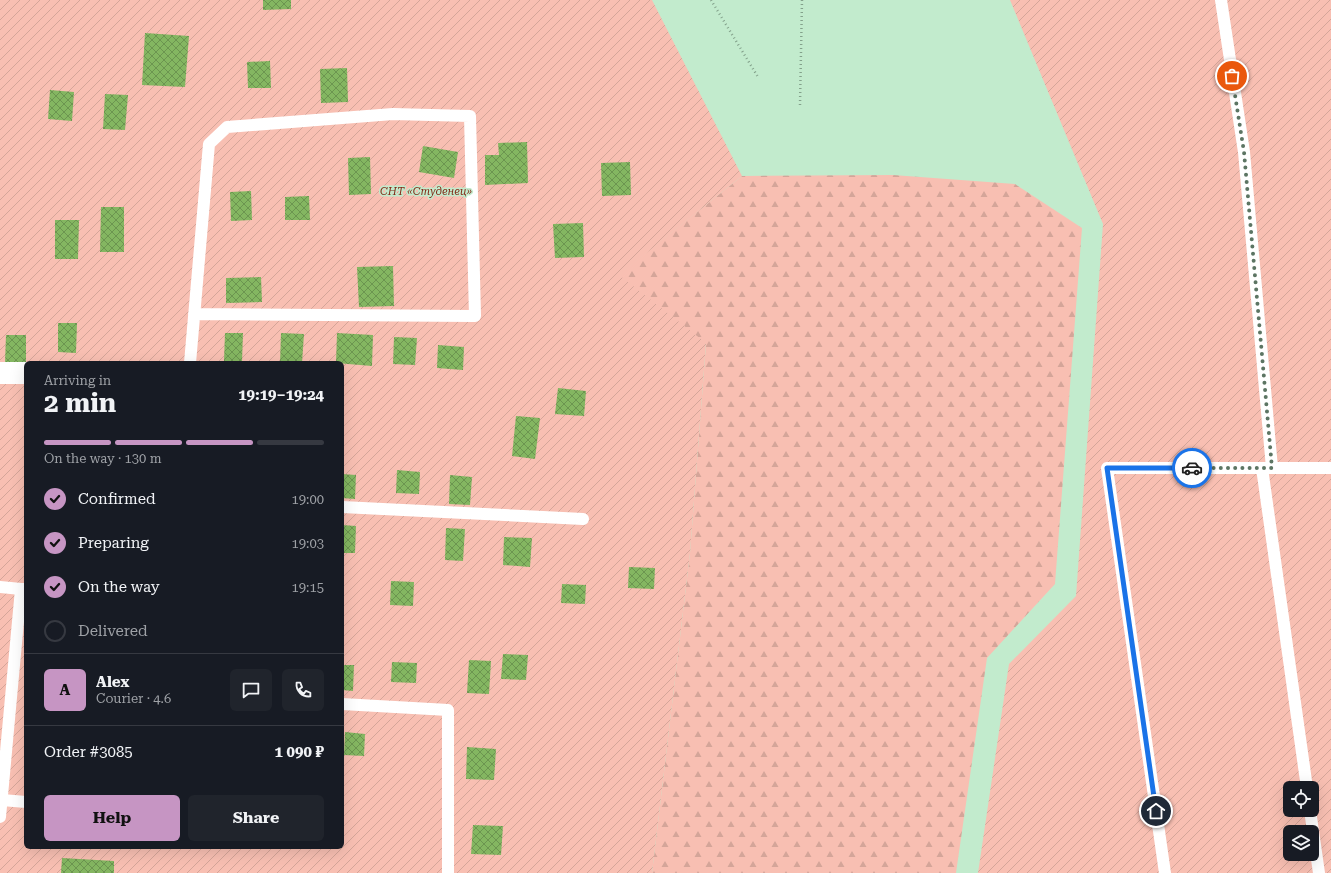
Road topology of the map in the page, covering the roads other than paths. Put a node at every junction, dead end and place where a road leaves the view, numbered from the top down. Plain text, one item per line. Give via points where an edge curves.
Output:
1 (1220, 0) edge
2 (194, 314) junction
3 (190, 361) edge
4 (0, 373) edge
5 (24, 373) edge
6 (1267, 468) junction
7 (1331, 468) edge
8 (344, 507) edge
9 (583, 518) dead end
10 (0, 587) edge
11 (24, 589) edge
12 (344, 704) edge
13 (2, 771) edge
14 (1306, 781) edge
15 (2, 800) junction
16 (24, 802) edge
17 (0, 817) edge
18 (1311, 817) edge
19 (448, 873) edge
20 (1165, 873) edge
21 (1319, 873) edge

1 - 6 lane via 1244,152
2 - 2 lane via 209,144 227,127 393,114 470,116 475,316
2 - 3 lane
4 - 5 street
6 - 7 lane
6 - 14 lane
6 - 20 lane via 1107,468
8 - 9 lane
10 - 11 lane
11 - 13 lane
12 - 19 lane via 448,710
13 - 15 lane
15 - 16 lane
15 - 17 lane
18 - 21 lane

